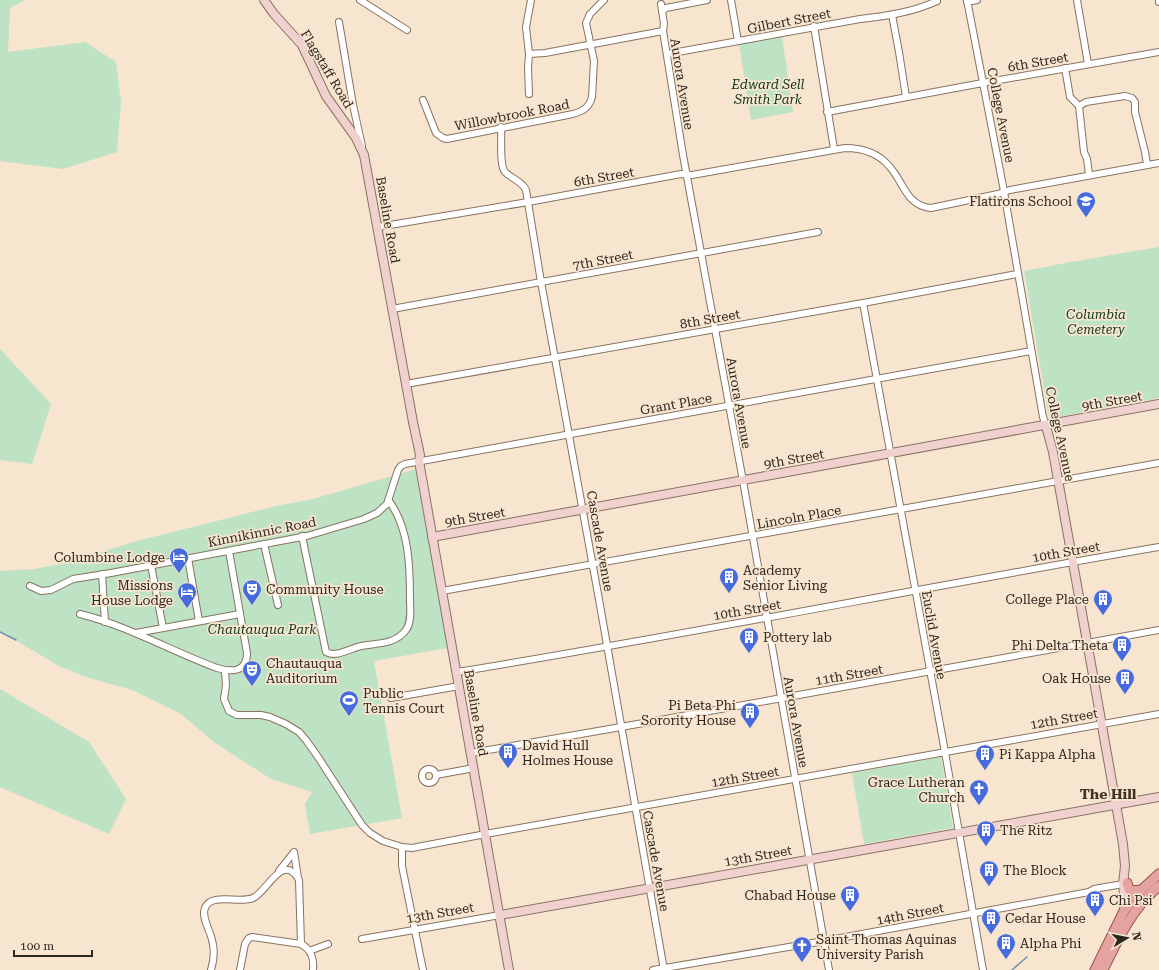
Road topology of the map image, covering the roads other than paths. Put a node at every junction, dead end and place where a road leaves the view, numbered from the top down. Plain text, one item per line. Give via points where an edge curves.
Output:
1 (264, 0) edge
2 (360, 0) edge
3 (531, 0) edge
4 (604, 0) edge
5 (707, 0) edge
6 (731, 0) edge
7 (977, 0) edge
8 (1077, 0) edge
9 (937, 1) dead end
10 (967, 1) edge
11 (892, 15) junction
12 (339, 22) dead end
13 (814, 26) junction
14 (408, 30) dead end
15 (663, 31) junction
16 (738, 42) junction
17 (591, 44) junction
18 (1159, 52) edge
19 (529, 54) junction
20 (667, 54) junction
21 (1088, 64) junction
22 (1065, 68) junction
23 (983, 83) junction
24 (529, 94) dead end
25 (906, 97) junction
26 (422, 100) dead end
27 (1079, 106) junction
28 (827, 112) junction
29 (501, 127) junction
30 (834, 149) junction
31 (364, 155) junction
32 (1159, 163) edge
33 (1147, 164) junction
34 (687, 174) junction
35 (1089, 174) junction
36 (1003, 191) junction
37 (528, 202) junction
38 (378, 227) junction
39 (818, 232) dead end
40 (701, 253) junction
41 (1017, 274) junction
42 (541, 282) junction
43 (863, 303) junction
44 (392, 309) junction
45 (715, 330) junction
46 (1031, 351) junction
47 (555, 358) junction
48 (877, 379) junction
49 (406, 384) junction
50 (1159, 404) edge
51 (728, 406) junction
52 (1046, 426) junction
53 (569, 434) junction
54 (891, 454) junction
55 (419, 461) junction
56 (1159, 463) edge
57 (743, 480) junction
58 (1058, 481) junction
59 (389, 501) junction
60 (583, 510) junction
61 (901, 510) junction
62 (302, 536) junction
63 (752, 536) junction
64 (432, 537) junction
65 (264, 544) junction
66 (1159, 547) edge
67 (229, 551) junction
68 (188, 558) junction
69 (1072, 562) junction
70 (151, 565) junction
71 (593, 565) junction
72 (102, 574) junction
73 (30, 586) dead end
74 (915, 590) junction
75 (442, 591) junction
76 (278, 605) dead end
77 (80, 614) dead end
78 (240, 614) junction
79 (767, 617) junction
80 (199, 621) junction
81 (105, 622) junction
82 (163, 628) junction
83 (1159, 630) edge
84 (136, 633) junction
85 (1087, 642) junction
86 (608, 647) junction
87 (225, 670) junction
88 (457, 672) junction
89 (930, 672) junction
90 (459, 686) junction
91 (391, 698) dead end
92 (781, 698) junction
93 (1159, 714) edge
94 (1102, 723) junction
95 (621, 728) junction
96 (945, 752) junction
97 (471, 753) junction
98 (474, 768) junction
99 (436, 775) dead end
100 (795, 779) junction
101 (1159, 797) edge
102 (1116, 805) junction
103 (636, 808) junction
104 (959, 832) junction
105 (485, 834) junction
106 (402, 847) junction
107 (810, 859) junction
108 (279, 871) junction
109 (1159, 874) edge
110 (299, 880) junction
111 (1125, 884) junction
112 (1159, 886) edge
113 (649, 888) junction
114 (1141, 890) junction
115 (1126, 908) junction
116 (973, 913) junction
117 (500, 915) junction
118 (1127, 923) junction
119 (415, 930) junction
120 (362, 939) dead end
121 (824, 941) junction
122 (301, 944) junction
123 (328, 944) dead end
124 (309, 951) junction
125 (664, 969) edge
126 (211, 970) edge
127 (240, 970) edge
128 (313, 970) edge
129 (423, 970) edge
130 (510, 970) edge
131 (653, 970) edge
132 (829, 970) edge
133 (982, 970) edge
134 (1095, 970) edge
135 (1103, 970) edge

1 - 31 street, Flagstaff Road via 302,45 326,96 356,138
2 - 14 street
3 - 19 street via 526,27
4 - 17 street via 587,18 586,29
5 - 15 street, Aurora Avenue via 661,8
6 - 16 street
7 - 10 street
8 - 21 street
9 - 11 street, Gilbert Street
10 - 23 street, College Avenue
11 - 13 street, Gilbert Street
11 - 25 street
12 - 31 street, Baseline Road
13 - 16 street, Gilbert Street
13 - 28 street
15 - 17 street
15 - 20 street, Aurora Avenue
16 - 20 street, Gilbert Street
17 - 19 street
17 - 29 street, Willowbrook Road via 594,61 593,83 588,107 573,114
18 - 21 street, 6th Street
19 - 24 street
20 - 34 street, Aurora Avenue
21 - 22 street, 6th Street
22 - 23 street, 6th Street
22 - 27 street via 1070,97
23 - 25 street, 6th Street
23 - 36 street, College Avenue
25 - 28 street, 6th Street
26 - 29 street, Willowbrook Road via 436,133 443,138
27 - 33 street via 1086,102 1125,96 1132,98 1135,102
27 - 35 street
28 - 30 street
29 - 37 street, Cascade Avenue via 502,165 505,172 524,185
30 - 34 street, 6th Street
30 - 36 street, 6th Street via 854,148 875,154 890,167 910,198 925,207 931,208
31 - 38 street, Baseline Road
32 - 33 street
33 - 35 street
34 - 37 street, 6th Street
34 - 40 street, Aurora Avenue
35 - 36 street
36 - 41 street, College Avenue
37 - 38 street, 6th Street
37 - 42 street, Cascade Avenue
38 - 44 street, Baseline Road
39 - 40 street, 7th Street
40 - 42 street, 7th Street
40 - 45 street, Aurora Avenue
41 - 43 street, 8th Street
41 - 46 street, College Avenue
42 - 44 street, 7th Street
42 - 47 street, Cascade Avenue
43 - 45 street, 8th Street
43 - 48 street, Euclid Avenue
44 - 49 street, Baseline Road
45 - 47 street, 8th Street
45 - 51 street, Aurora Avenue
46 - 48 street, Grant Place
46 - 52 street, College Avenue
47 - 49 street, 8th Street
47 - 53 street, Cascade Avenue
48 - 51 street, Grant Place
48 - 54 street, Euclid Avenue
49 - 55 street, Baseline Road
50 - 52 street, 9th Street
51 - 53 street, Grant Place
51 - 57 street, Aurora Avenue
52 - 54 street, 9th Street
52 - 58 street, College Avenue
53 - 55 street, Grant Place
53 - 60 street, Cascade Avenue
54 - 57 street, 9th Street
54 - 61 street, Euclid Avenue
55 - 59 street, Kinnikinnic Road via 400,467
55 - 64 street, Baseline Road
56 - 58 street, Lincoln Place
57 - 60 street, 9th Street
57 - 63 street, Aurora Avenue
58 - 61 street, Lincoln Place
58 - 69 street, College Avenue
59 - 62 street, Kinnikinnic Road via 384,508 369,518
59 - 62 street via 403,532 410,584 408,625 404,632 393,640 336,654 329,654 325,650
60 - 64 street, 9th Street
60 - 71 street, Cascade Avenue
61 - 63 street, Lincoln Place
61 - 74 street, Euclid Avenue
62 - 65 street, Kinnikinnic Road
63 - 71 street, Lincoln Place
63 - 79 street, Aurora Avenue
64 - 75 street, Baseline Road
65 - 67 street, Kinnikinnic Road
65 - 76 street
66 - 69 street, 10th Street
67 - 68 street, Kinnikinnic Road
67 - 78 street
68 - 70 street, Kinnikinnic Road
68 - 80 street
69 - 74 street, 10th Street
69 - 85 street, College Avenue
70 - 72 street, Kinnikinnic Road
70 - 82 street
71 - 75 street, Lincoln Place
71 - 86 street, Cascade Avenue
72 - 73 street, Kinnikinnic Road via 68,580 56,589 46,591
72 - 81 street
74 - 79 street, 10th Street
74 - 89 street, Euclid Avenue
75 - 88 street, Baseline Road
77 - 81 street
78 - 80 street
78 - 87 street via 247,658 239,669
79 - 86 street, 10th Street
79 - 92 street, Aurora Avenue
80 - 82 street
81 - 84 street
82 - 84 street
83 - 85 street, 11th Street
84 - 87 street via 207,665
85 - 89 street, 11th Street
85 - 94 street, College Avenue
86 - 88 street, 10th Street
86 - 95 street, Cascade Avenue
87 - 106 street, 12th Street via 225,703 233,714 270,717 299,732 362,825 384,841
88 - 90 street, Baseline Road
89 - 92 street, 11th Street
89 - 96 street, Euclid Avenue
90 - 91 street
90 - 97 street, Baseline Road
92 - 95 street, 11th Street
92 - 100 street, Aurora Avenue
93 - 94 street, 12th Street
94 - 96 street, 12th Street
94 - 102 street, College Avenue
95 - 97 street, 11th Street
95 - 103 street, Cascade Avenue
96 - 100 street, 12th Street
96 - 104 street, Euclid Avenue
97 - 98 street, Baseline Road
98 - 99 street
98 - 105 street, Baseline Road
100 - 103 street, 12th Street
100 - 107 street, Aurora Avenue
101 - 102 street, 13th Street
102 - 104 street, 13th Street
102 - 111 street, College Avenue via 1127,877
103 - 105 street, 12th Street
103 - 113 street, Cascade Avenue
104 - 107 street, 13th Street
104 - 116 street, Euclid Avenue
105 - 106 street, 12th Street via 418,847
105 - 117 street, Baseline Road
106 - 119 street via 402,866
107 - 113 street, 13th Street
107 - 121 street, Aurora Avenue
108 - 110 street via 292,872
108 - 110 street via 294,852
108 - 126 street via 256,897 243,901 216,899 206,905 204,914 214,955
109 - 114 main road
110 - 122 street
111 - 114 main road via 1131,891
111 - 115 street, College Avenue
111 - 116 street, 14th Street
112 - 118 main road via 1140,904
113 - 117 street, 13th Street
113 - 125 street, Cascade Avenue
114 - 115 main road
115 - 118 main road
115 - 134 main road
116 - 121 street, 14th Street
116 - 133 street, Euclid Avenue
117 - 119 street, 13th Street
117 - 130 street, Baseline Road
118 - 135 main road
119 - 120 street, 13th Street
119 - 129 street
121 - 125 street, 14th Street
121 - 132 street, Aurora Avenue
122 - 124 street
122 - 127 street via 248,938
123 - 124 street
124 - 128 street via 314,961
125 - 131 street, 14th Street

